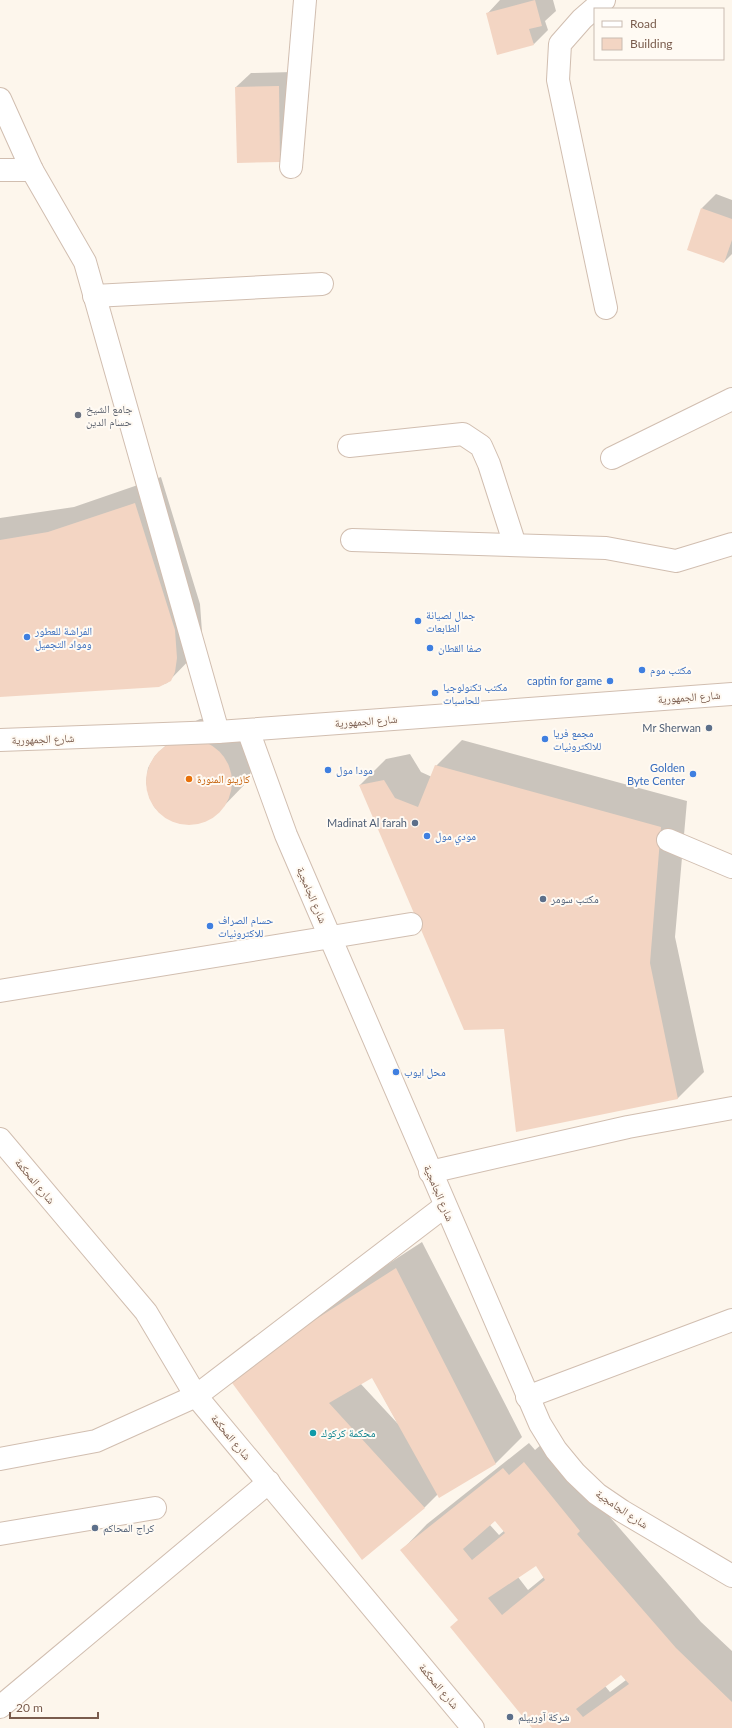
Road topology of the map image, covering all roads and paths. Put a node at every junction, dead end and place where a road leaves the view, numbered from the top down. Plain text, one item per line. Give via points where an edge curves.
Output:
1 (305, 0) edge
2 (604, 0) edge
3 (595, 8) edge
4 (594, 9) edge
5 (0, 99) edge
6 (291, 167) dead end
7 (0, 170) edge
8 (32, 170) junction
9 (322, 284) dead end
10 (94, 296) junction
11 (606, 308) dead end
12 (732, 399) edge
13 (350, 446) dead end
14 (612, 458) dead end
15 (352, 540) dead end
16 (732, 544) edge
17 (516, 545) junction
18 (732, 694) edge
19 (248, 730) junction
20 (218, 732) junction
21 (0, 740) edge
22 (668, 840) dead end
23 (732, 867) edge
24 (411, 924) dead end
25 (330, 936) junction
26 (0, 991) edge
27 (732, 1108) edge
28 (0, 1139) edge
29 (430, 1172) junction
30 (445, 1206) junction
31 (732, 1320) edge
32 (196, 1396) junction
33 (527, 1397) junction
34 (0, 1459) edge
35 (269, 1482) junction
36 (155, 1508) dead end
37 (0, 1534) edge
38 (732, 1576) edge
39 (0, 1707) edge
40 (473, 1728) edge

1 - 6 street
2 - 3 street
4 - 11 street via 560,44 558,80
5 - 8 street
7 - 8 street
8 - 10 street via 85,262
9 - 10 street
10 - 20 street
12 - 14 street
13 - 17 street via 463,434 481,446
15 - 17 street
16 - 17 street via 676,562 606,548
18 - 19 street, شارع الجمهورية
19 - 20 street, شارع الجمهورية
19 - 25 street, شارع الجامجية via 286,834
20 - 21 street, شارع الجمهورية
22 - 23 street
24 - 25 street
25 - 26 street
25 - 29 street, شارع الجامجية
27 - 29 street via 628,1126
28 - 32 street, شارع المحكمة via 146,1312
29 - 30 street, شارع الجامجية
30 - 32 street
30 - 33 street, شارع الجامجية
31 - 33 street
32 - 34 street via 96,1441
32 - 35 street, شارع المحكمة
33 - 38 street, شارع الجامجية via 556,1450 597,1494
35 - 39 street
35 - 40 street, شارع المحكمة
36 - 37 street

